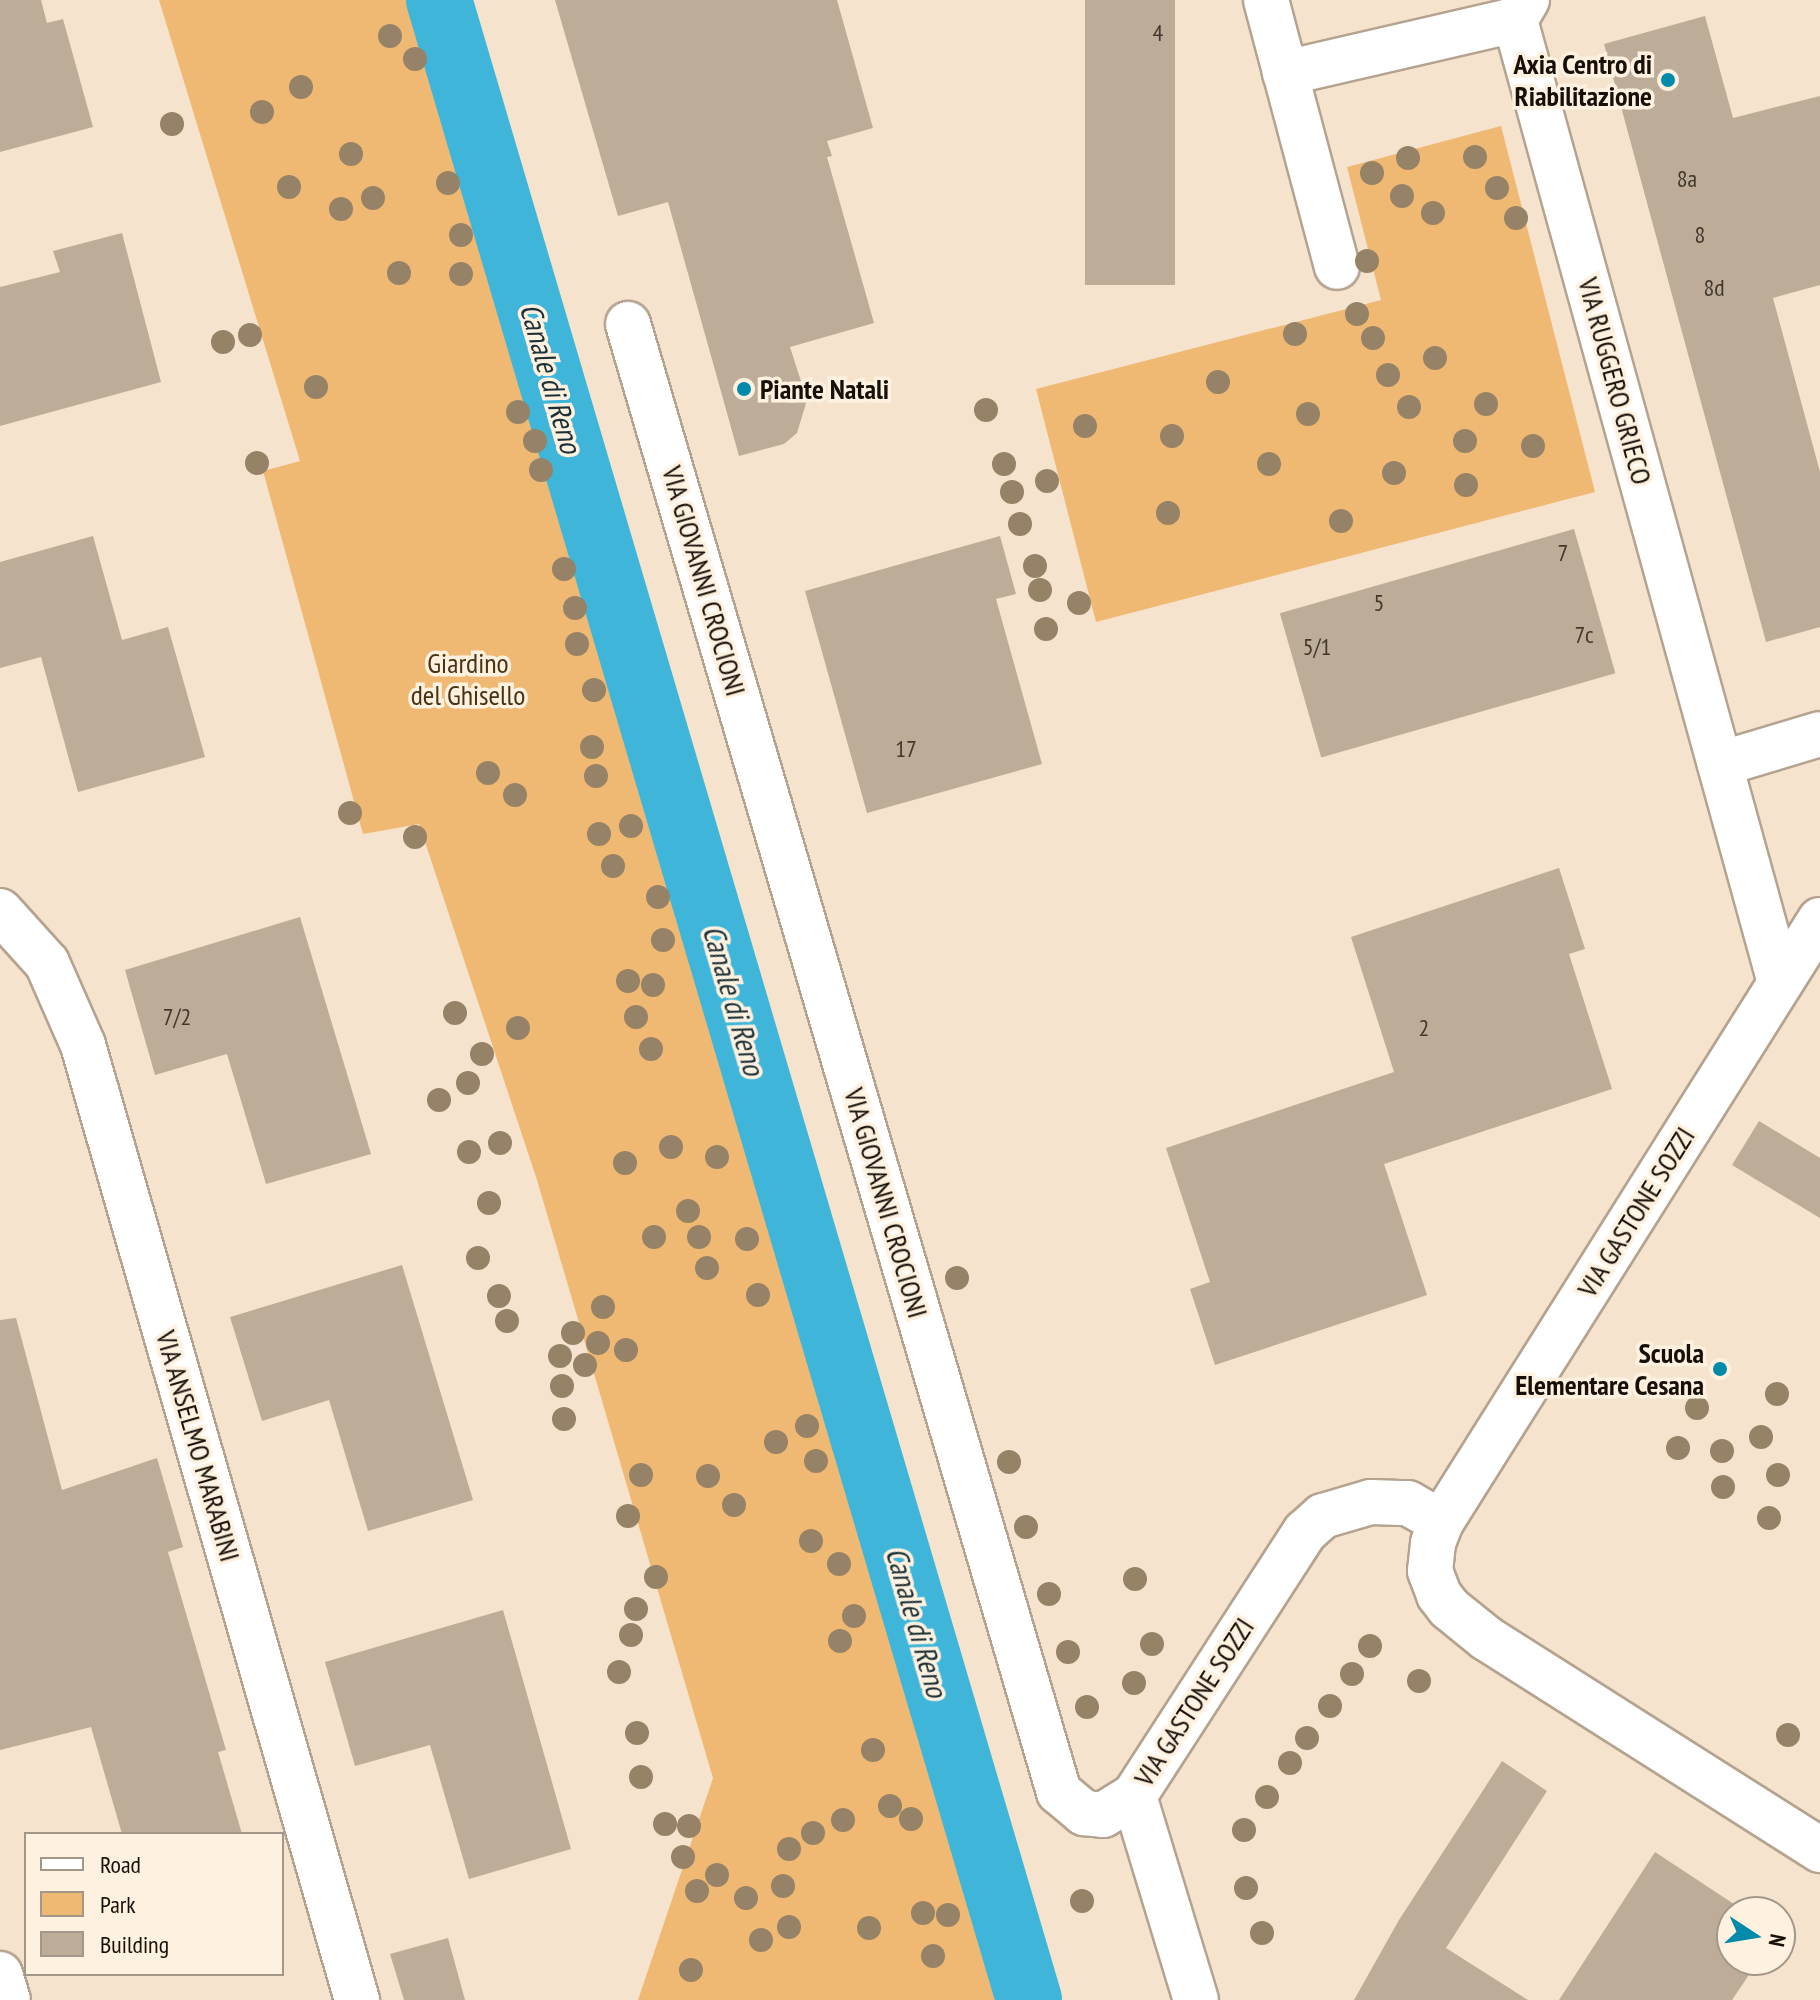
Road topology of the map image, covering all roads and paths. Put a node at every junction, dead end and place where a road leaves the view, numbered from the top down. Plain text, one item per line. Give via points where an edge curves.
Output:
1 (1266, 0) edge
2 (1521, 10) edge
3 (1285, 73) junction
4 (1337, 267) dead end
5 (628, 324) dead end
6 (1820, 734) edge
7 (1720, 764) junction
8 (0, 911) edge
9 (1820, 920) edge
10 (1780, 983) junction
11 (1441, 1522) junction
12 (1134, 1796) junction
13 (1820, 1850) edge
14 (0, 1974) edge
15 (8, 2000) edge
16 (357, 2000) edge
17 (1196, 2000) edge

1 - 3 street
2 - 3 street
2 - 7 street, VIA RUGGERO GRIECO
3 - 4 street
5 - 12 street, VIA GIOVANNI CROCIONI via 1054,1777 1067,1802 1084,1813 1103,1815
6 - 7 street
7 - 10 street, VIA RUGGERO GRIECO
8 - 16 street, VIA ANSELMO MARABINI via 47,963 83,1045
9 - 10 street, VIA GASTONE SOZZI
10 - 11 street, VIA GASTONE SOZZI
11 - 12 street, VIA GASTONE SOZZI via 1408,1503 1371,1502 1323,1516 1305,1532
11 - 13 street, VIA GASTONE SOZZI via 1430,1571 1439,1595 1462,1621
12 - 17 street
14 - 15 street

